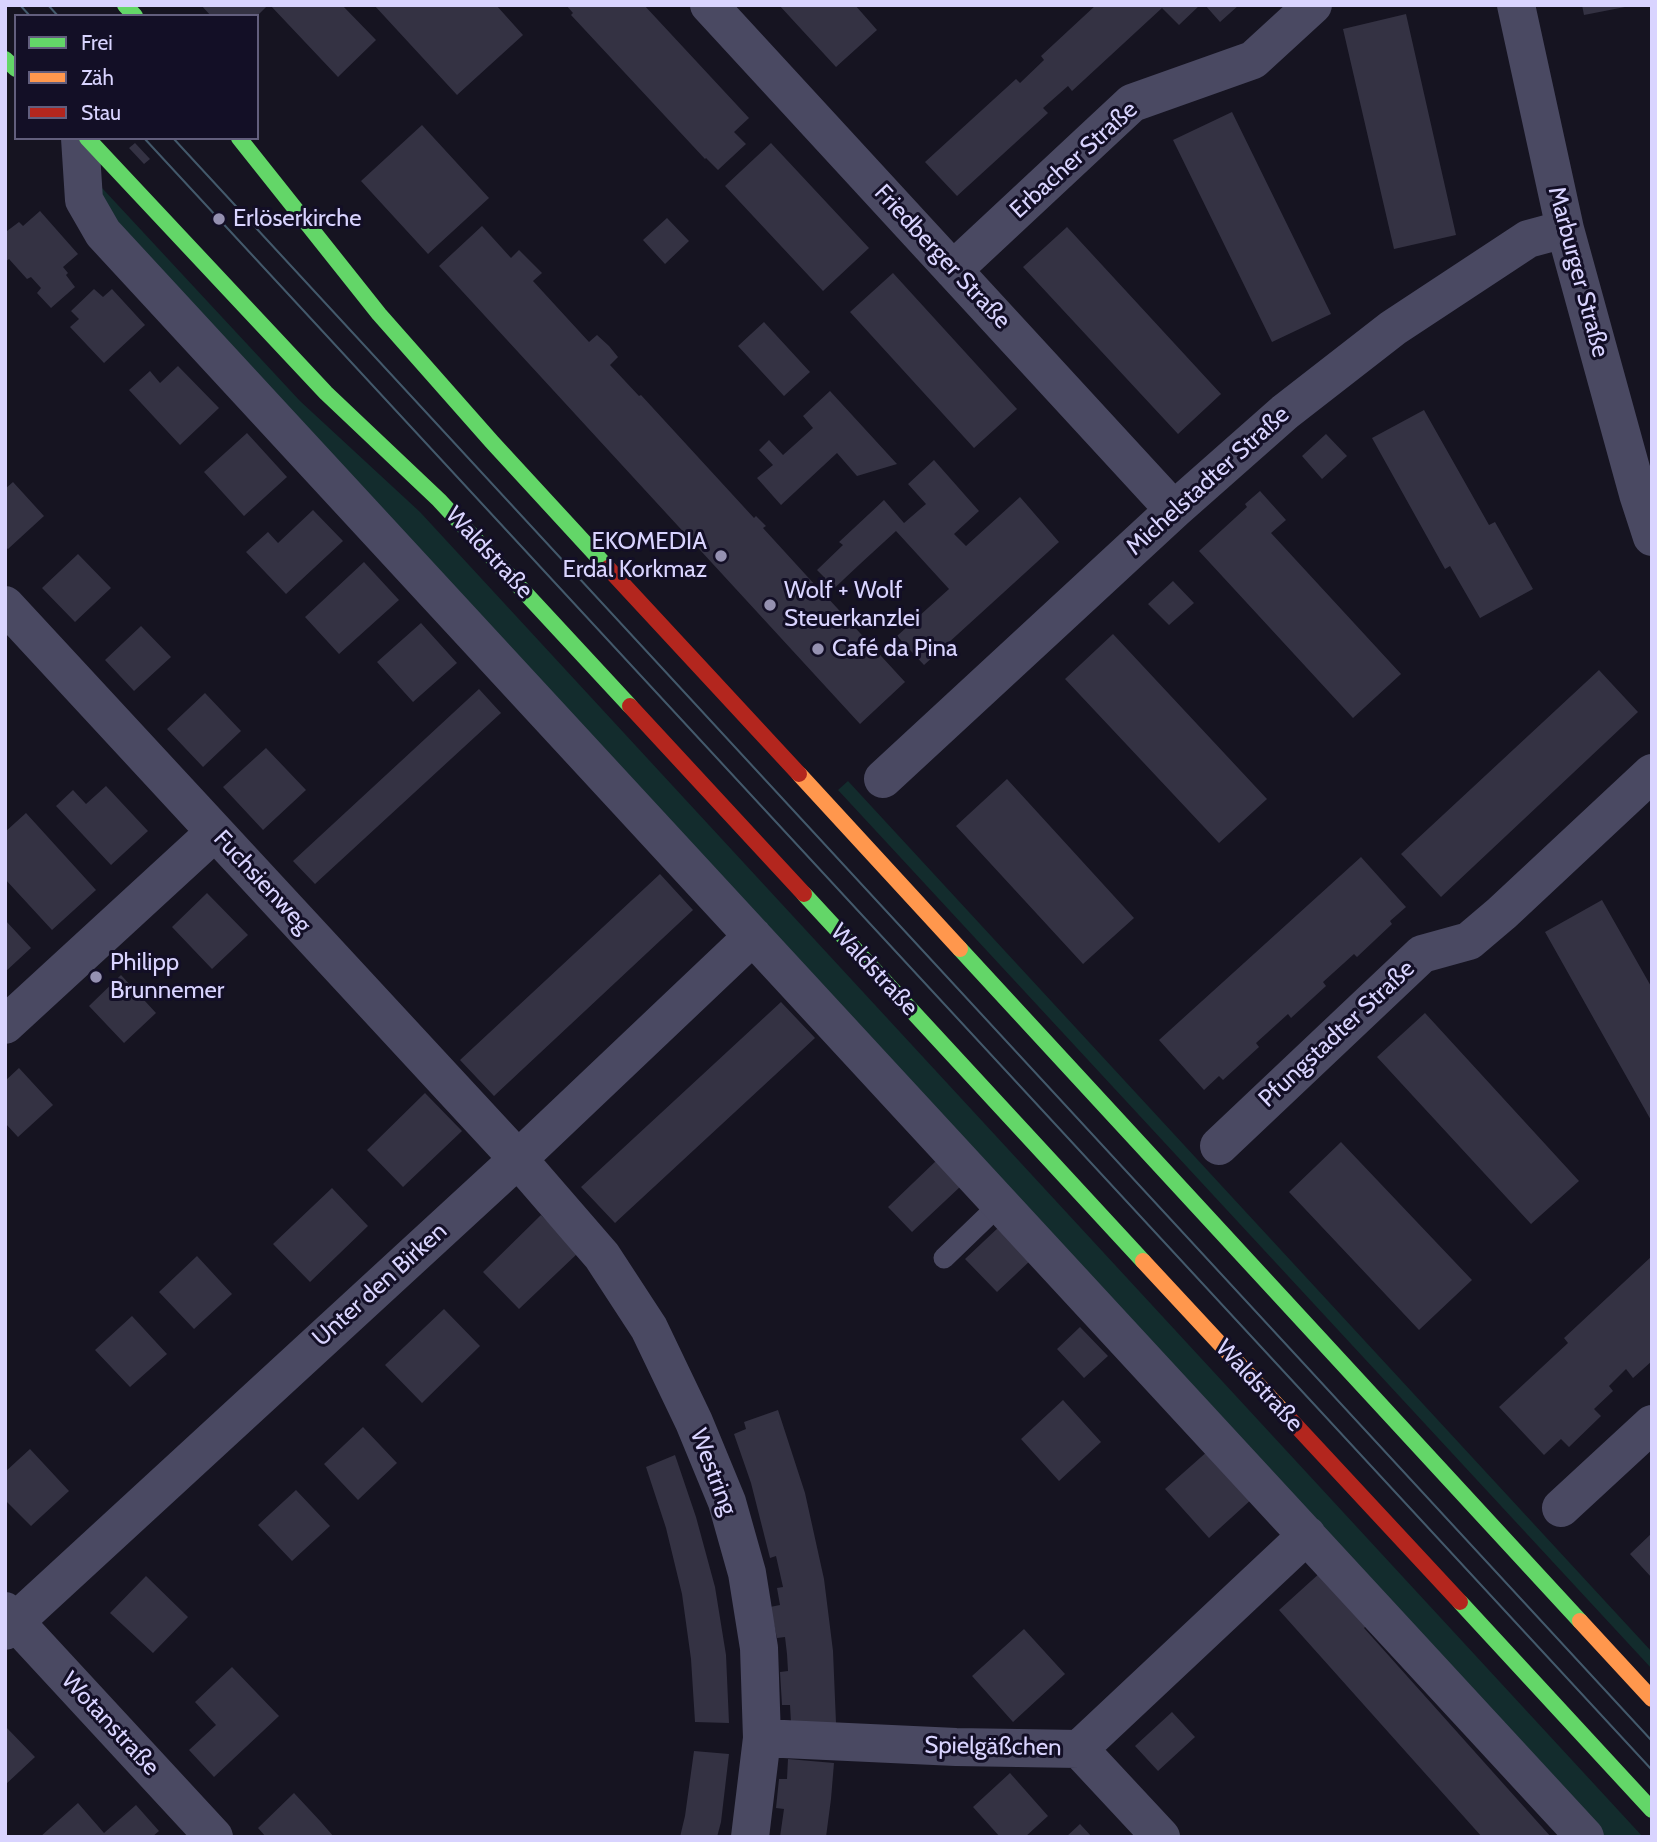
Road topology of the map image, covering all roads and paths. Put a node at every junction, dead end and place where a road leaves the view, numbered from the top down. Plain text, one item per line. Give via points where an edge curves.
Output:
1 (709, 5) edge
2 (1313, 5) edge
3 (1516, 5) edge
4 (79, 140) edge
5 (89, 140) edge
6 (241, 140) edge
7 (1565, 229) junction
8 (953, 270) junction
9 (1174, 510) junction
10 (1652, 537) edge
11 (5, 605) edge
12 (1652, 772) edge
13 (883, 779) dead end
14 (215, 832) junction
15 (753, 936) junction
16 (5, 1025) edge
17 (1219, 1146) dead end
18 (518, 1158) junction
19 (1001, 1203) junction
20 (944, 1258) dead end
21 (1652, 1424) edge
22 (1561, 1508) dead end
23 (1307, 1535) junction
24 (9, 1621) edge
25 (1652, 1699) edge
26 (762, 1738) junction
27 (1079, 1749) junction
28 (1652, 1810) edge
29 (214, 1837) edge
30 (750, 1837) edge
31 (1161, 1837) edge
32 (1586, 1837) edge

1 - 8 street, Friedberger Straße
2 - 8 street, Erbacher Straße via 1253,60 1132,103
3 - 7 street, Marburger Straße
4 - 15 street via 83,200 103,233
5 - 28 main road, Waldstraße via 326,393 439,500
6 - 25 main road via 380,314 492,442
7 - 9 street, Michelstadter Straße via 1528,239 1393,328 1285,412
7 - 10 street, Marburger Straße
8 - 9 street, Friedberger Straße
9 - 13 street, Michelstadter Straße
11 - 14 street, Fuchsienweg
12 - 17 street, Pfungstadter Straße via 1469,941 1423,954
14 - 16 street
14 - 18 street, Fuchsienweg
15 - 18 street, Unter den Birken
15 - 19 street
18 - 24 street, Unter den Birken
18 - 26 street, Westring via 602,1256 649,1328 727,1502 747,1573 759,1648
19 - 20 lane
19 - 23 street
21 - 22 street
23 - 27 street, Spielgäßchen
23 - 32 street
24 - 29 street, Wotanstraße
26 - 27 street, Spielgäßchen
26 - 30 street, Westring
27 - 31 street

